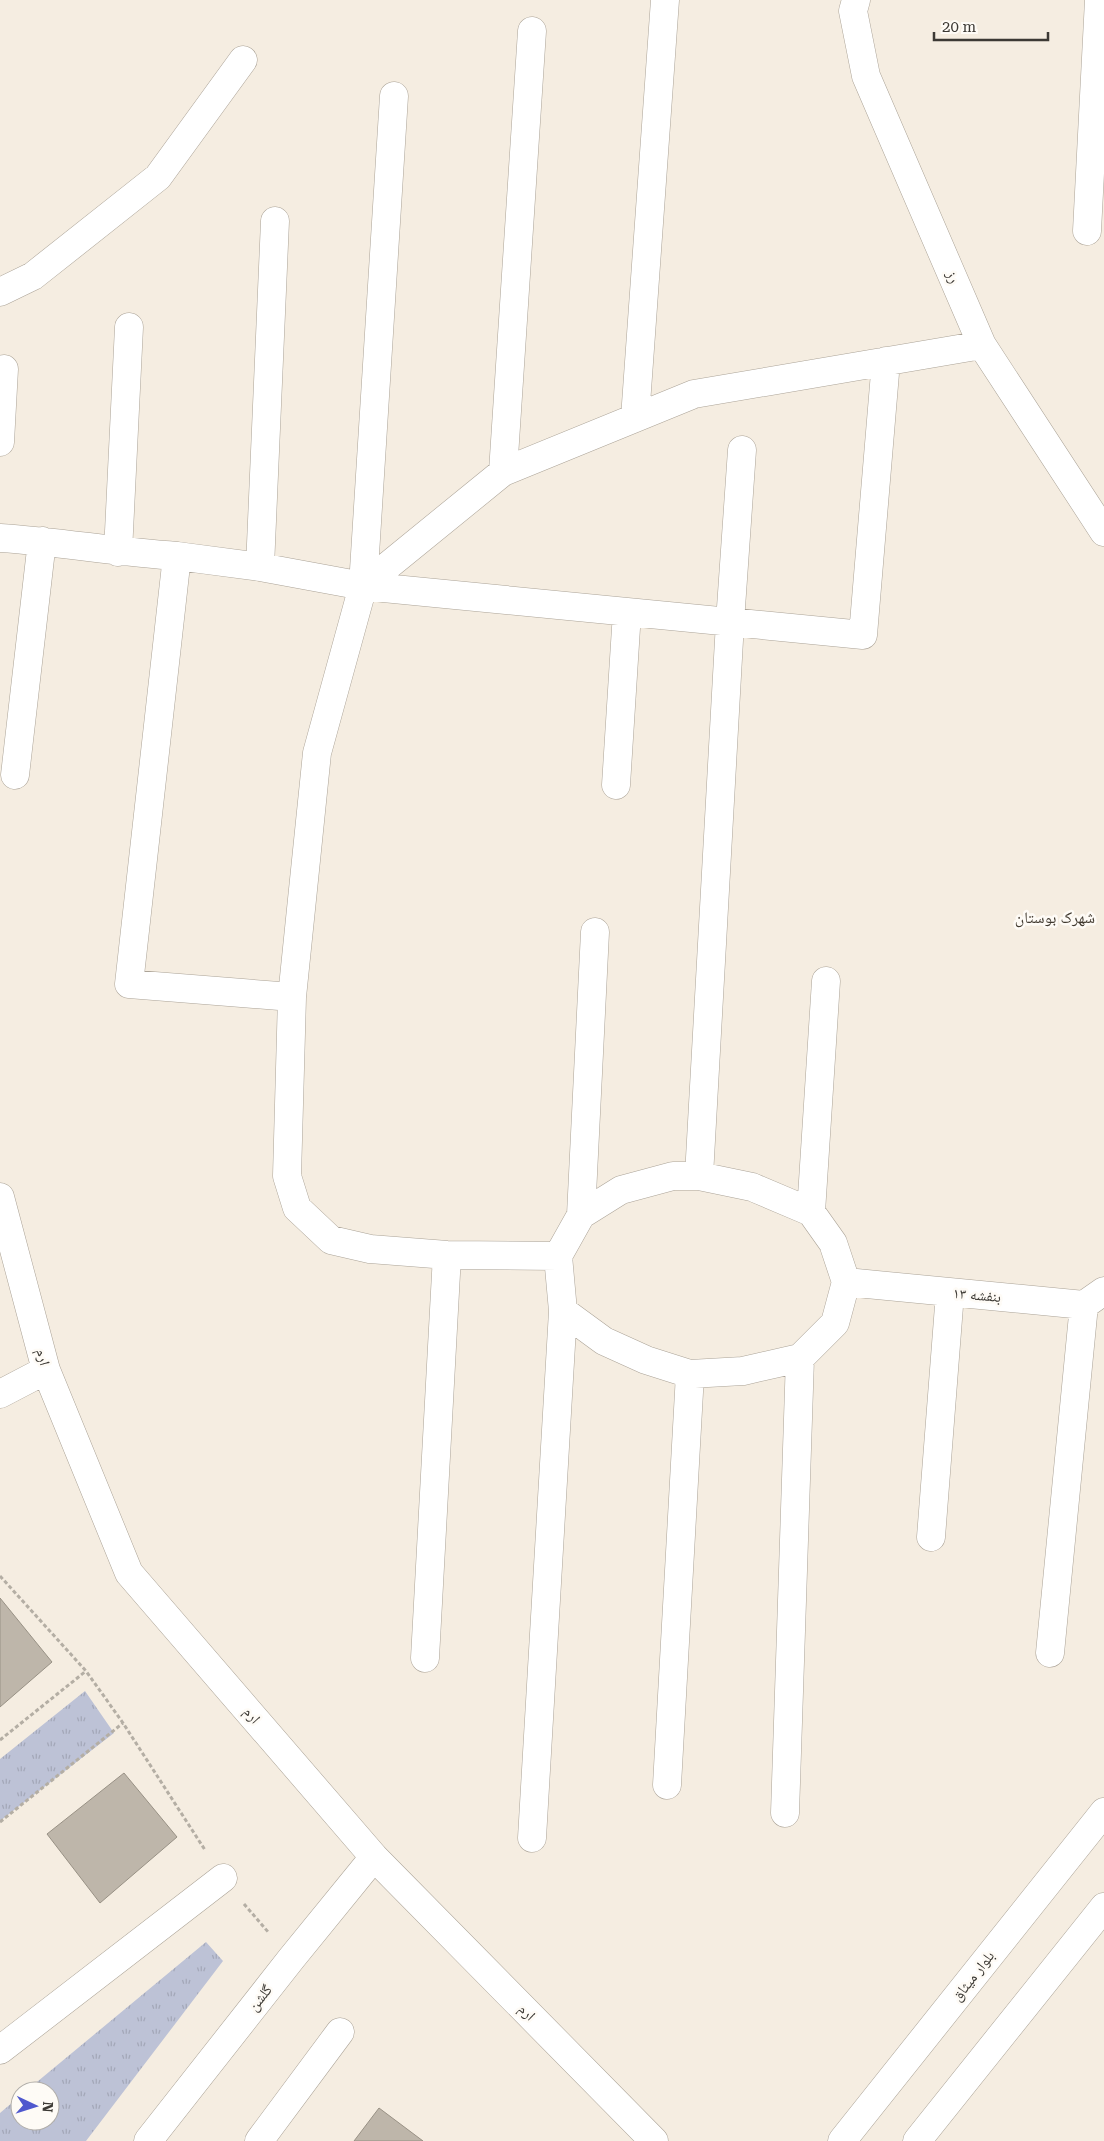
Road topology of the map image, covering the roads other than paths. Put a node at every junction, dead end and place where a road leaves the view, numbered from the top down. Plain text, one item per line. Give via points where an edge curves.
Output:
1 (665, 0) edge
2 (856, 0) edge
3 (1099, 0) edge
4 (532, 31) dead end
5 (243, 60) dead end
6 (394, 96) dead end
7 (275, 221) dead end
8 (1087, 231) dead end
9 (0, 292) edge
10 (129, 327) dead end
11 (982, 345) junction
12 (886, 361) junction
13 (4, 369) dead end
14 (635, 418) junction
15 (0, 442) edge
16 (742, 450) dead end
17 (503, 472) junction
18 (1104, 532) edge
19 (0, 538) edge
20 (42, 541) junction
21 (118, 552) junction
22 (177, 556) junction
23 (260, 567) junction
24 (363, 586) junction
25 (627, 612) junction
26 (730, 622) junction
27 (15, 775) dead end
28 (616, 785) dead end
29 (595, 932) dead end
30 (826, 981) dead end
31 (292, 997) junction
32 (699, 1176) junction
33 (0, 1196) edge
34 (811, 1212) junction
35 (582, 1215) junction
36 (447, 1256) junction
37 (558, 1256) junction
38 (846, 1282) junction
39 (950, 1293) junction
40 (1094, 1298) edge
41 (563, 1310) junction
42 (800, 1358) junction
43 (46, 1370) junction
44 (690, 1374) junction
45 (0, 1394) edge
46 (931, 1538) dead end
47 (1050, 1653) dead end
48 (426, 1658) dead end
49 (667, 1785) dead end
50 (785, 1812) dead end
51 (1104, 1812) edge
52 (532, 1838) dead end
53 (374, 1856) junction
54 (223, 1878) road end
55 (1104, 1907) edge
56 (340, 2032) dead end
57 (0, 2050) edge
58 (148, 2141) edge
59 (258, 2141) edge
60 (654, 2141) edge
61 (842, 2141) edge
62 (917, 2141) edge

1 - 14 street
2 - 11 street, رز via 853,11 866,76
3 - 8 street
4 - 17 street
5 - 9 street via 158,177 33,276
6 - 24 street
7 - 23 street
10 - 21 street
11 - 12 street
11 - 18 street, رز
12 - 14 street via 694,394
12 - 26 street via 863,635
13 - 15 street
14 - 17 street
16 - 26 street
17 - 24 street
19 - 20 street
20 - 21 street
20 - 27 street
21 - 22 street
22 - 23 street
22 - 31 street via 129,984
23 - 24 street
24 - 25 street
24 - 31 street via 317,753
25 - 26 street
25 - 28 street
26 - 32 street
29 - 35 street
30 - 34 street
31 - 36 street via 286,1176 297,1208 331,1240 370,1249
32 - 34 street via 752,1186
32 - 35 street via 673,1176 621,1190
33 - 43 street, ارم
34 - 38 street via 833,1243
35 - 37 street
36 - 37 street
36 - 48 street
37 - 41 street
38 - 39 street, بنفشه ۱۳
38 - 42 street via 835,1323
39 - 40 street, بنفشه ۱۳
39 - 46 street
40 - 47 street
41 - 44 street via 604,1341 646,1360
41 - 52 street
42 - 44 street via 743,1371
42 - 50 street
43 - 45 street
43 - 53 street, ارم via 129,1573
44 - 49 street
51 - 61 street, بلوار میثاق
53 - 58 street, گلشن
53 - 60 street, ارم
54 - 57 street
55 - 62 street
56 - 59 street

